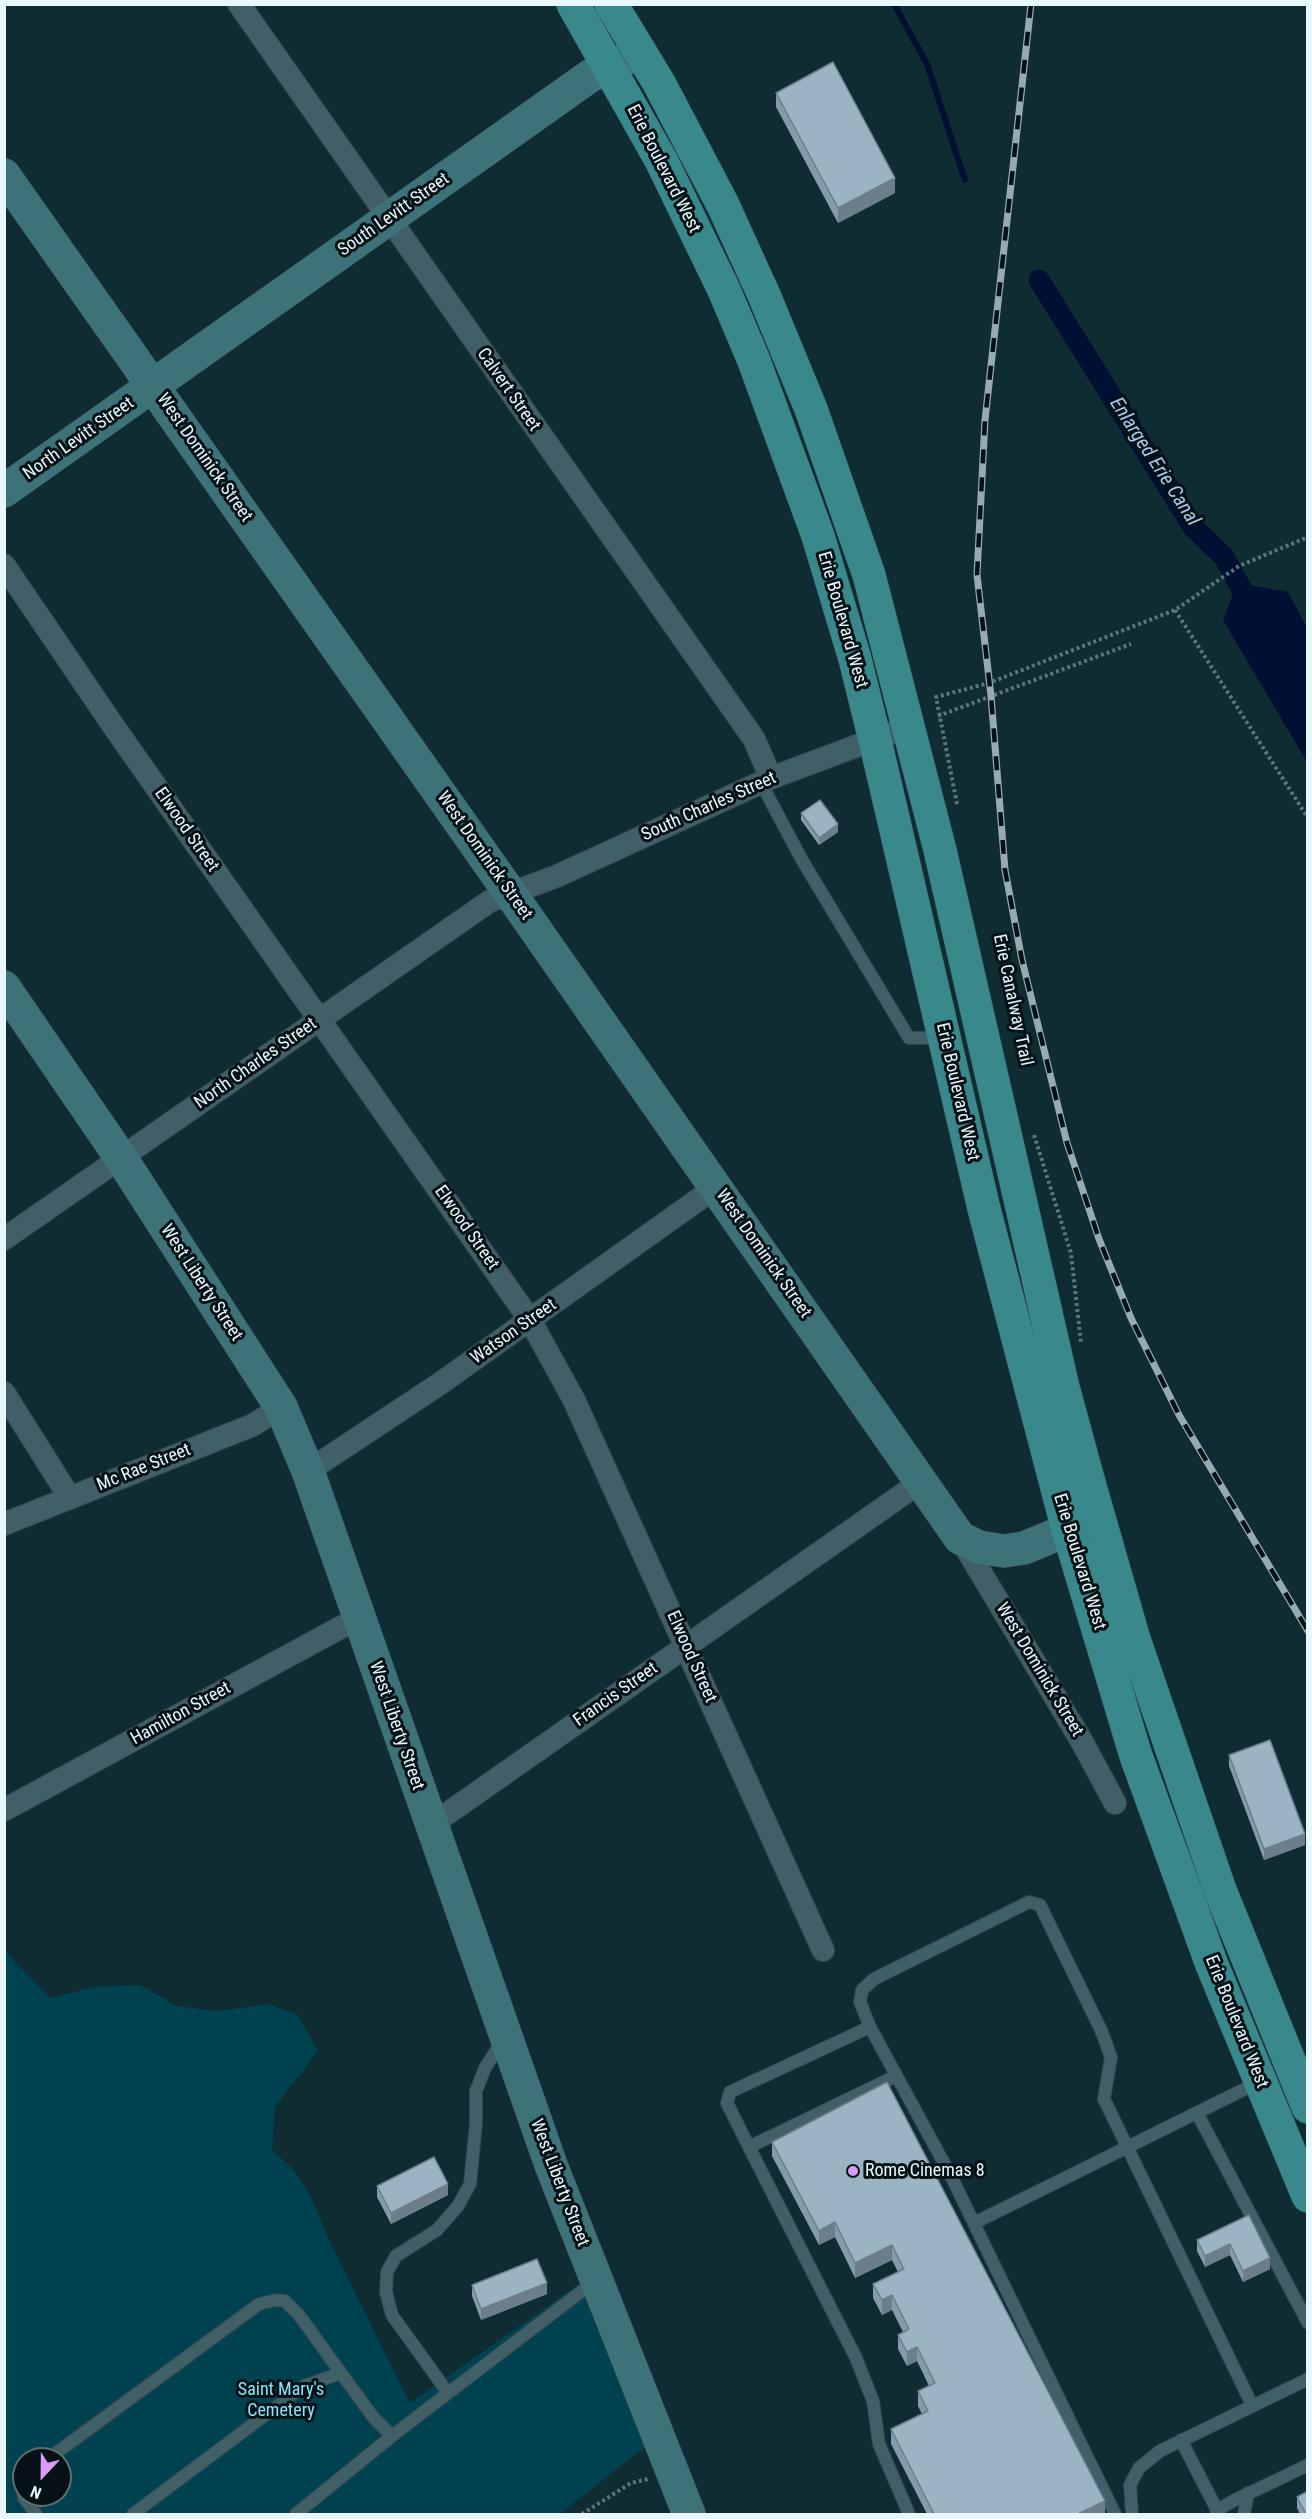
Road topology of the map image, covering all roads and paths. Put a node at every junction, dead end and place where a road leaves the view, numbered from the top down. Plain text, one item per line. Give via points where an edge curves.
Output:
1 (239, 4) edge
2 (573, 4) edge
3 (611, 4) edge
4 (640, 52) junction
5 (610, 67) junction
6 (4, 175) edge
7 (388, 220) junction
8 (153, 386) junction
9 (4, 491) edge
10 (1308, 537) edge
11 (4, 565) edge
12 (1175, 610) junction
13 (1131, 644) dead end
14 (924, 721) junction
15 (875, 740) junction
16 (766, 781) junction
17 (957, 805) dead end
18 (1308, 818) edge
19 (510, 893) junction
20 (4, 987) edge
21 (320, 1019) junction
22 (946, 1038) junction
23 (1032, 1129) dead end
24 (121, 1158) junction
25 (716, 1187) junction
26 (4, 1239) edge
27 (531, 1320) junction
28 (1082, 1354) dead end
29 (4, 1393) edge
30 (281, 1407) junction
31 (308, 1471) junction
32 (919, 1483) junction
33 (70, 1498) junction
34 (1099, 1517) junction
35 (4, 1524) edge
36 (1068, 1530) junction
37 (960, 1538) junction
38 (358, 1618) junction
39 (687, 1645) junction
40 (1115, 1803) dead end
41 (4, 1810) edge
42 (430, 1825) junction
43 (823, 1950) dead end
44 (870, 2027) junction
45 (505, 2036) junction
46 (1275, 2073) junction
47 (896, 2076) junction
48 (1308, 2107) edge
49 (1197, 2113) junction
50 (1129, 2146) junction
51 (749, 2147) junction
52 (1308, 2196) edge
53 (974, 2223) junction
54 (596, 2280) junction
55 (1308, 2323) edge
56 (341, 2373) junction
57 (1308, 2379) edge
58 (448, 2393) junction
59 (1252, 2405) junction
60 (392, 2436) junction
61 (1181, 2440) junction
62 (64, 2447) edge
63 (1308, 2465) edge
64 (672, 2473) junction
65 (1248, 2493) junction
66 (1217, 2512) edge
67 (133, 2514) edge
68 (296, 2514) edge
69 (582, 2514) edge
70 (688, 2514) edge
71 (909, 2514) edge
72 (1115, 2514) edge
73 (1132, 2514) edge
74 (1244, 2514) edge

1 - 7 street, Calvert Street
2 - 5 main road, Erie Boulevard West
3 - 4 main road, Erie Boulevard West
4 - 5 street, South Levitt Street
4 - 14 main road, Erie Boulevard West via 723,205 764,295 811,410
5 - 7 street, South Levitt Street via 590,76
5 - 15 main road, Erie Boulevard West via 662,162 754,361 818,536
6 - 8 street, West Dominick Street
7 - 8 street, South Levitt Street
7 - 16 street, Calvert Street via 754,739
8 - 9 street, North Levitt Street
8 - 19 street, West Dominick Street
10 - 12 path via 1239,566
11 - 21 street, Elwood Street
12 - 14 path via 989,683 936,698
12 - 18 path
13 - 14 path
14 - 15 street, South Charles Street
14 - 17 path
14 - 34 main road, Erie Boulevard West via 1062,1387
15 - 16 street, South Charles Street
15 - 22 main road, Erie Boulevard West
16 - 19 street, South Charles Street via 557,876
16 - 22 lane via 802,860 909,1038
19 - 21 street, North Charles Street via 490,901
19 - 25 street, West Dominick Street
20 - 24 street, West Liberty Street
21 - 24 street, North Charles Street
21 - 27 street, Elwood Street
22 - 36 main road, Erie Boulevard West via 984,1209
23 - 28 path via 1071,1252
24 - 26 street, North Charles Street
24 - 30 street, West Liberty Street
25 - 27 street, Watson Street
25 - 32 street, West Dominick Street
27 - 31 street, Watson Street
27 - 39 street, Elwood Street via 574,1400
29 - 33 street
30 - 31 street, West Liberty Street
30 - 33 street, Mc Rae Street via 254,1425
31 - 38 street, West Liberty Street
32 - 37 street, West Dominick Street
32 - 39 street, Francis Street
33 - 35 street, Mc Rae Street
34 - 36 street
34 - 46 main road, Erie Boulevard West via 1134,1639 1220,1890
36 - 37 street via 1024,1548 1004,1551 979,1547
36 - 46 main road, Erie Boulevard West via 1136,1756 1212,1965
37 - 40 street, West Dominick Street via 1082,1740
38 - 41 street, Hamilton Street
38 - 42 street, West Liberty Street
39 - 42 street, Francis Street
39 - 43 street, Elwood Street
42 - 45 street, West Liberty Street
44 - 47 lane
44 - 50 lane via 860,2002 862,1990 874,1979 1029,1902 1040,1905 1111,2057 1104,2099
44 - 51 lane via 730,2092 727,2103
45 - 54 street, West Liberty Street
45 - 58 lane via 476,2091 470,2184 458,2206 437,2230 396,2256 387,2272 386,2292 392,2315
46 - 48 main road, Erie Boulevard West
46 - 49 lane
46 - 52 main road, Erie Boulevard West
47 - 51 lane
47 - 53 lane
49 - 50 lane
49 - 55 lane
50 - 53 lane
50 - 59 lane
51 - 71 lane via 856,2358 873,2401 879,2444
53 - 72 lane
54 - 58 lane
54 - 64 street, West Liberty Street
56 - 60 lane
56 - 62 lane via 285,2301 259,2304
56 - 67 lane via 304,2386
57 - 59 lane
58 - 60 lane
59 - 61 lane
60 - 68 lane
61 - 66 lane
61 - 73 lane via 1139,2468 1130,2485
63 - 65 lane
64 - 69 path via 631,2483
64 - 70 street, West Liberty Street
65 - 66 lane
65 - 74 lane

